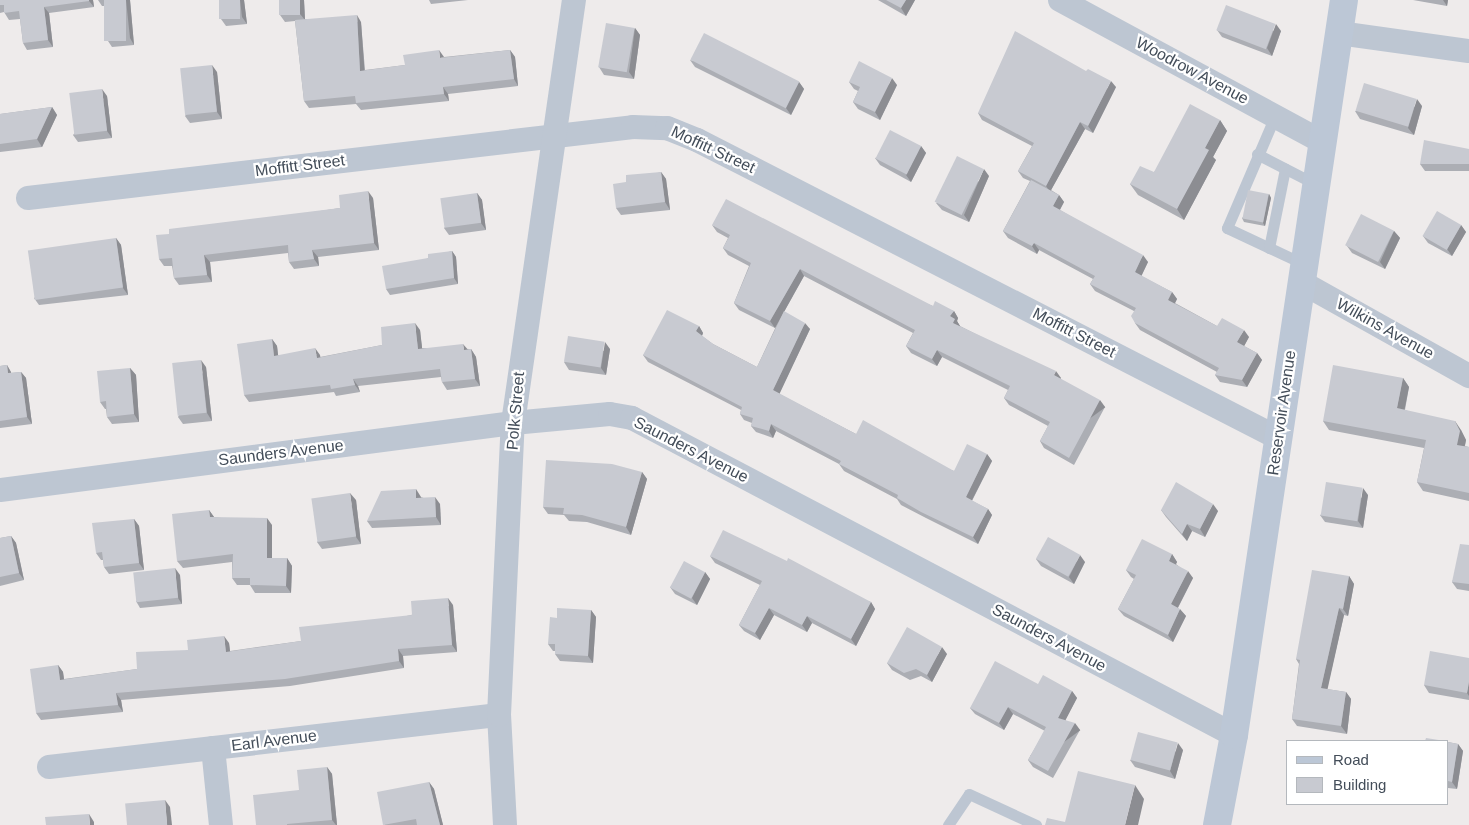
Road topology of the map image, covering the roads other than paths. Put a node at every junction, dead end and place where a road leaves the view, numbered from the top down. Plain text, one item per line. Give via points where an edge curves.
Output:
1 (574, 0) edge
2 (1060, 0) edge
3 (1344, 0) edge
4 (1339, 33) junction
5 (1469, 51) edge
6 (1275, 116) junction
7 (554, 136) junction
8 (1323, 142) junction
9 (1257, 154) junction
10 (1285, 170) junction
11 (1317, 185) junction
12 (28, 198) dead end
13 (1269, 248) junction
14 (1303, 273) junction
15 (1469, 376) edge
16 (513, 423) junction
17 (1278, 438) junction
18 (0, 490) edge
19 (499, 715) junction
20 (1234, 735) junction
21 (213, 748) junction
22 (49, 767) dead end
23 (221, 825) edge
24 (505, 825) edge
25 (948, 825) edge
26 (1036, 825) edge
27 (1217, 825) edge

1 - 7 street, Polk Street
2 - 6 street, Woodrow Avenue
3 - 4 main road, Reservoir Avenue
4 - 5 street
4 - 8 main road, Reservoir Avenue
6 - 8 street, Woodrow Avenue
6 - 9 lane
7 - 12 street, Moffitt Street
7 - 16 street, Polk Street
7 - 17 street, Moffitt Street via 633,127 667,128 697,140
8 - 11 main road, Reservoir Avenue
9 - 10 lane
9 - 13 lane via 1227,228
10 - 11 lane
10 - 13 lane
11 - 14 main road, Reservoir Avenue
13 - 14 lane
14 - 15 street, Wilkins Avenue
14 - 17 main road, Reservoir Avenue
16 - 18 street, Saunders Avenue
16 - 19 street, Polk Street
16 - 20 street, Saunders Avenue via 610,414 632,418
17 - 20 main road, Reservoir Avenue
19 - 21 street, Earl Avenue
19 - 24 street, Polk Street
20 - 27 main road, Reservoir Avenue
21 - 22 street, Earl Avenue
21 - 23 street
25 - 26 lane via 969,794

